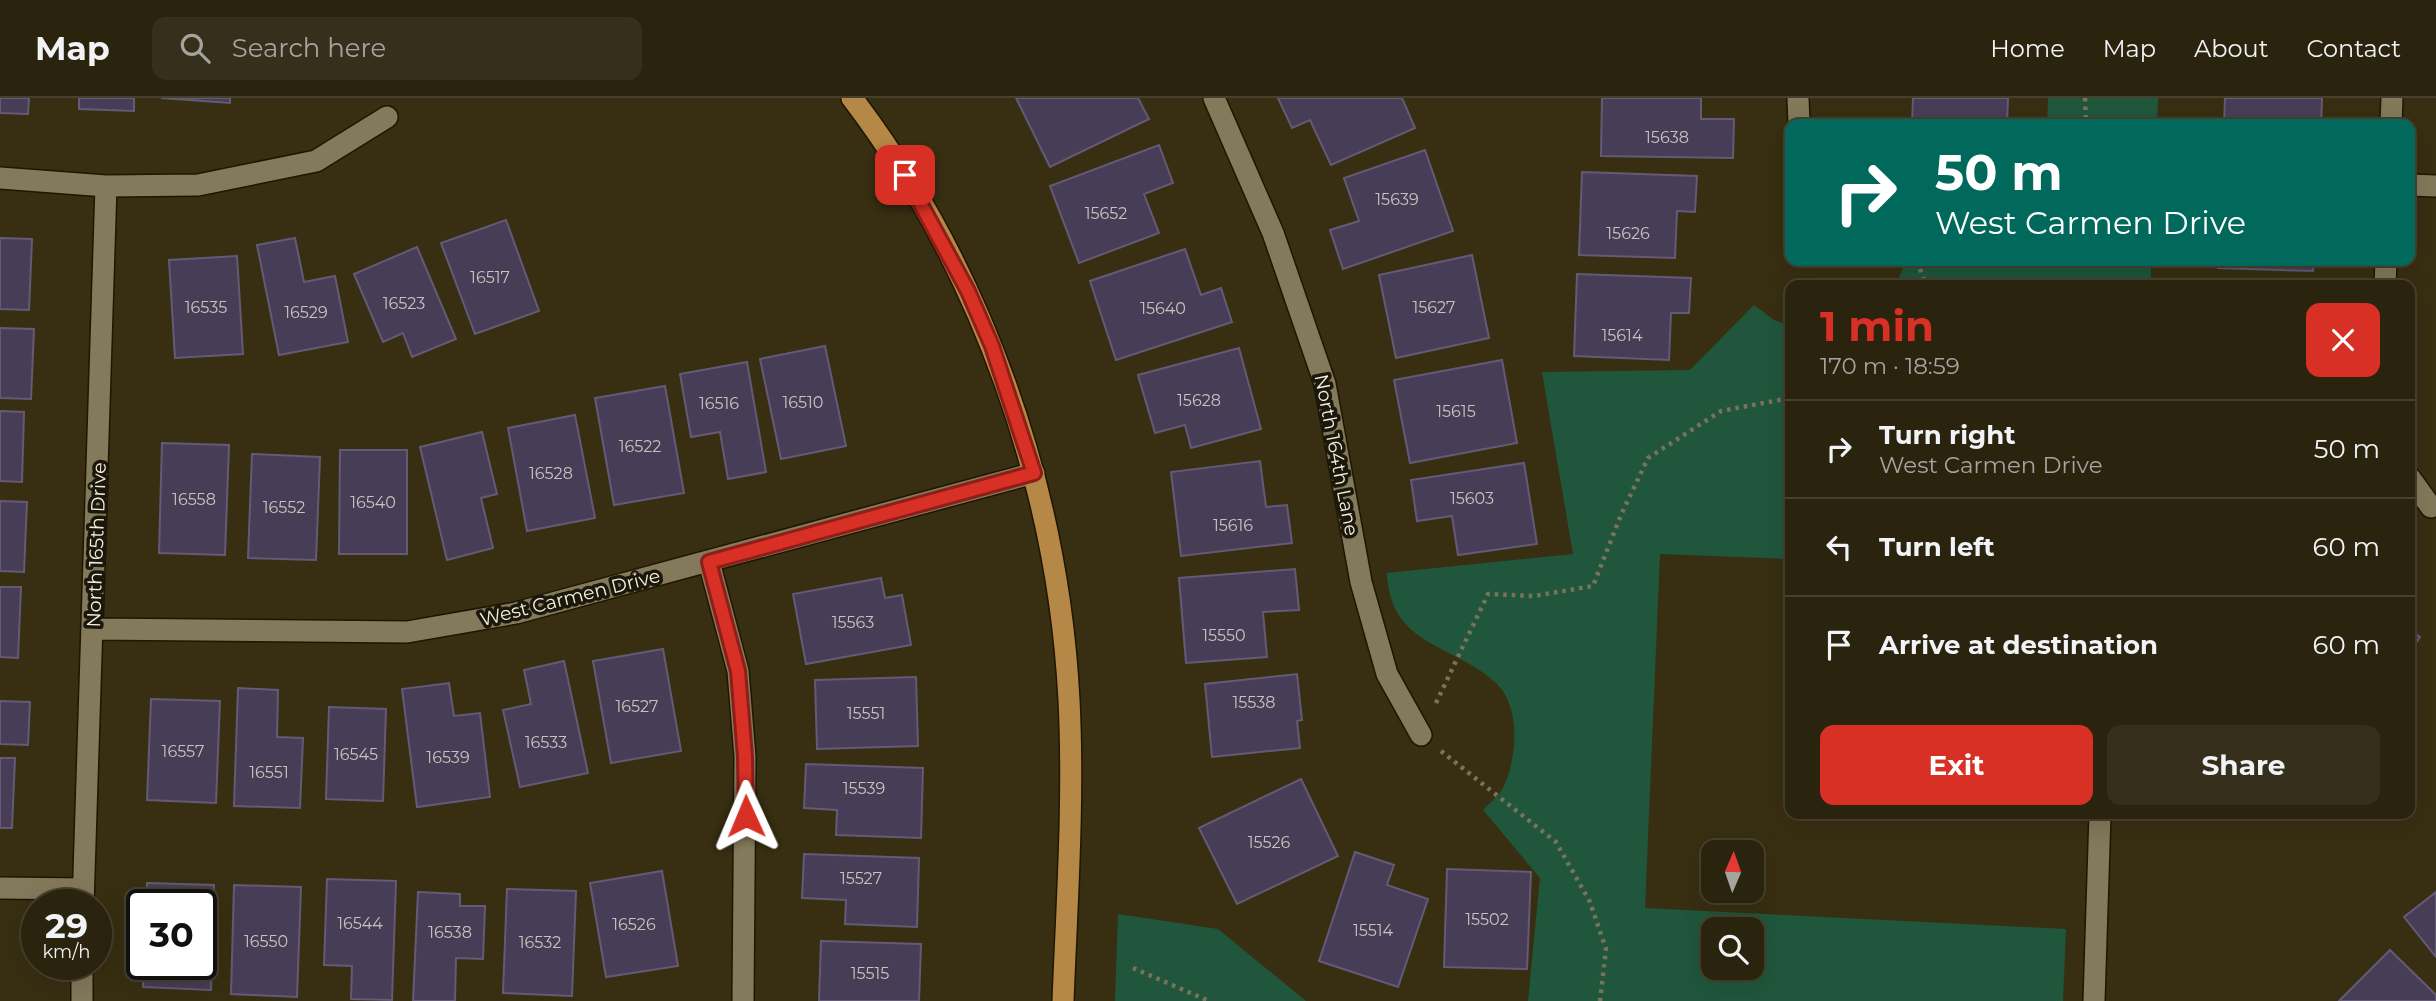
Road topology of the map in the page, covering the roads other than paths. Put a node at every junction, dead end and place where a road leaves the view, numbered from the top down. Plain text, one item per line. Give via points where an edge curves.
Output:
1 (852, 98) edge
2 (1214, 98) edge
3 (1798, 98) edge
4 (2392, 98) edge
5 (387, 117) dead end
6 (1799, 119) edge
7 (2391, 119) edge
8 (0, 178) edge
9 (106, 186) junction
10 (2415, 186) edge
11 (2436, 186) edge
12 (1034, 473) junction
13 (2415, 485) edge
14 (2431, 507) dead end
15 (709, 562) junction
16 (93, 629) junction
17 (1421, 735) road end
18 (2100, 819) edge
19 (0, 888) edge
20 (83, 889) edge
21 (21, 890) edge
22 (82, 980) edge
23 (82, 1001) edge
24 (743, 1001) edge
25 (1063, 1001) edge
26 (2094, 1001) edge

1 - 12 main road via 905,175 968,291 992,346
2 - 17 street, North 164th Lane via 1273,233 1325,384 1362,582 1387,674
3 - 6 street
4 - 7 street
5 - 9 street via 316,161 198,185
8 - 9 street
9 - 16 street, North 165th Drive
10 - 11 street
12 - 15 street, West Carmen Drive
12 - 25 main road via 1057,582 1069,698 1071,805
13 - 14 street
15 - 16 street, West Carmen Drive via 516,613 407,632
15 - 24 street via 738,671 745,757
16 - 20 street, North 165th Drive
18 - 26 street
19 - 21 street
22 - 23 street

